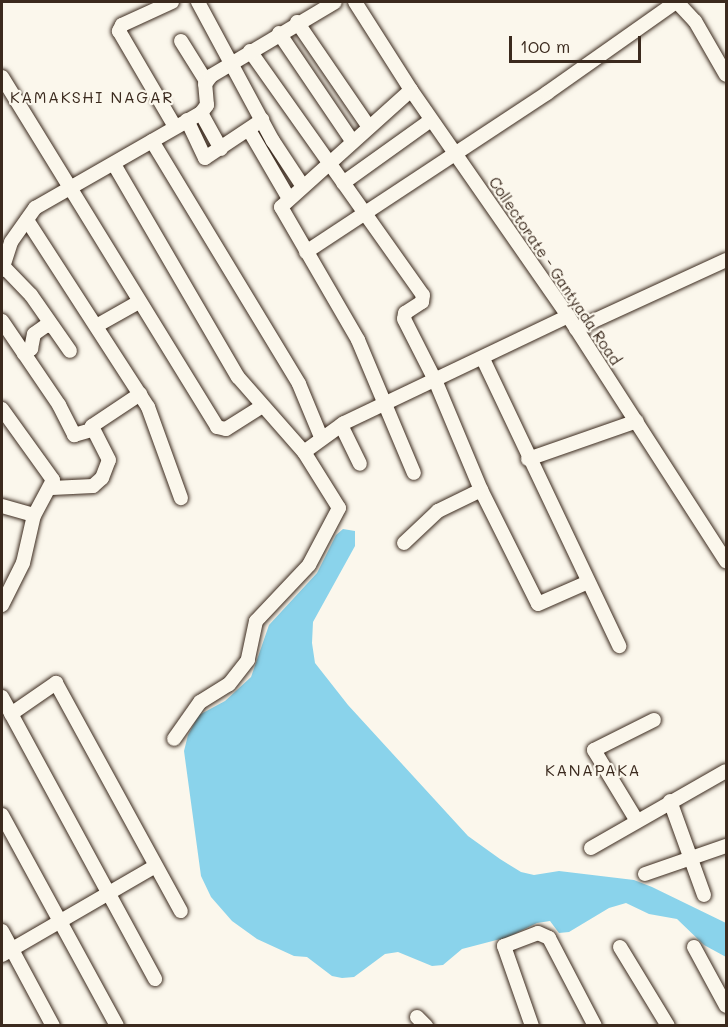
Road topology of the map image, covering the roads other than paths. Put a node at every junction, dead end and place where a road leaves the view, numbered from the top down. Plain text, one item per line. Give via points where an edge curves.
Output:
1 (168, 2) edge
2 (198, 2) edge
3 (335, 2) edge
4 (355, 2) edge
5 (677, 2) edge
6 (297, 22) junction
7 (279, 33) junction
8 (181, 41) dead end
9 (250, 51) junction
10 (230, 63) junction
11 (726, 75) edge
12 (2, 77) edge
13 (206, 81) junction
14 (411, 90) junction
15 (201, 113) junction
16 (187, 120) junction
17 (262, 120) junction
18 (431, 120) junction
19 (175, 127) junction
20 (369, 127) junction
21 (249, 130) junction
22 (152, 141) junction
23 (352, 141) junction
24 (221, 149) junction
25 (455, 154) junction
26 (327, 164) junction
27 (115, 166) junction
28 (342, 183) junction
29 (302, 185) junction
30 (67, 189) junction
31 (288, 197) junction
32 (364, 211) junction
33 (27, 220) junction
34 (306, 252) junction
35 (726, 260) edge
36 (2, 268) edge
37 (137, 303) junction
38 (568, 316) junction
39 (2, 321) edge
40 (98, 325) junction
41 (53, 327) junction
42 (576, 329) junction
43 (70, 351) dead end
44 (24, 354) junction
45 (483, 359) junction
46 (435, 380) junction
47 (140, 394) junction
48 (386, 405) junction
49 (261, 408) junction
50 (2, 409) edge
51 (637, 421) junction
52 (341, 425) junction
53 (92, 430) junction
54 (321, 437) junction
55 (304, 452) junction
56 (528, 459) junction
57 (360, 464) dead end
58 (414, 474) dead end
59 (52, 488) junction
60 (481, 490) junction
61 (181, 498) dead end
62 (2, 507) edge
63 (34, 514) junction
64 (404, 543) dead end
65 (726, 561) edge
66 (586, 583) junction
67 (2, 605) edge
68 (619, 646) dead end
69 (2, 697) edge
70 (11, 714) junction
71 (654, 720) dead end
72 (174, 739) dead end
73 (726, 771) edge
74 (670, 801) junction
75 (2, 815) edge
76 (636, 821) junction
77 (726, 846) edge
78 (591, 848) dead end
79 (691, 858) junction
80 (154, 867) junction
81 (645, 874) dead end
82 (110, 893) junction
83 (704, 895) dead end
84 (181, 911) dead end
85 (60, 920) junction
86 (2, 931) edge
87 (620, 947) dead end
88 (694, 947) dead end
89 (7, 952) edge
90 (155, 979) dead end
91 (726, 1006) edge
92 (663, 1024) edge
93 (52, 1026) edge
94 (117, 1026) edge
95 (532, 1026) edge
96 (596, 1026) edge

1 - 19 street via 122,25 119,31
2 - 10 street
3 - 6 street
4 - 14 street, Collectorate - Gantyada Road
5 - 11 street via 695,21
5 - 25 street
6 - 7 street
6 - 20 street
7 - 9 street
7 - 23 street
8 - 13 street
9 - 10 street
9 - 26 street
10 - 13 street
10 - 17 street
12 - 30 street
13 - 15 street via 207,105
14 - 18 street, Collectorate - Gantyada Road
14 - 20 street
15 - 16 street
15 - 24 street
16 - 19 street
16 - 24 street via 202,157 208,158
17 - 21 street
17 - 29 street
18 - 25 street, Collectorate - Gantyada Road
18 - 28 street
19 - 22 street
20 - 23 street
21 - 24 street
21 - 31 street
22 - 27 street
22 - 54 street via 299,384
23 - 26 street
25 - 32 street
25 - 38 street, Collectorate - Gantyada Road
26 - 28 street
26 - 29 street
27 - 30 street
27 - 49 street via 218,345
28 - 32 street
29 - 31 street
30 - 33 street via 35,208
30 - 37 street
31 - 34 street via 282,204 282,213
32 - 34 street
32 - 46 street via 423,295 422,302 404,317
33 - 36 street via 11,242
33 - 40 street
34 - 48 street via 358,340
35 - 42 street
36 - 41 street via 31,295
37 - 40 street
37 - 49 street via 217,427 226,429
38 - 42 street, Collectorate - Gantyada Road
38 - 45 street
39 - 44 street
40 - 47 street
41 - 43 street
41 - 44 street via 47,325 34,334 31,349
42 - 51 street, Collectorate - Gantyada Road
44 - 53 street via 74,435
45 - 46 street
45 - 56 street
46 - 48 street
46 - 60 street
47 - 53 street via 93,423
47 - 61 street via 167,453
48 - 52 street
48 - 58 street
49 - 55 street
50 - 59 street via 47,468
51 - 56 street
51 - 65 street, Collectorate - Gantyada Road
52 - 54 street
52 - 57 street
53 - 59 street via 109,460 102,478 93,486
54 - 55 street
55 - 72 street via 339,510 309,565 256,621 248,660 229,684 200,702
56 - 66 street
59 - 63 street
60 - 64 street via 438,511
60 - 66 street via 538,604
62 - 63 street
63 - 67 street via 23,563
66 - 68 street
69 - 70 street
70 - 80 street via 56,683
70 - 82 street
71 - 76 street via 594,750
73 - 74 street
74 - 76 street
74 - 79 street
75 - 85 street
76 - 78 street
77 - 79 street
79 - 81 street
79 - 83 street
80 - 82 street
80 - 84 street
82 - 85 street
82 - 90 street
85 - 89 street
85 - 94 street
86 - 89 street
87 - 92 street
88 - 91 street
89 - 93 street
95 - 96 street via 504,946 538,933 549,938

